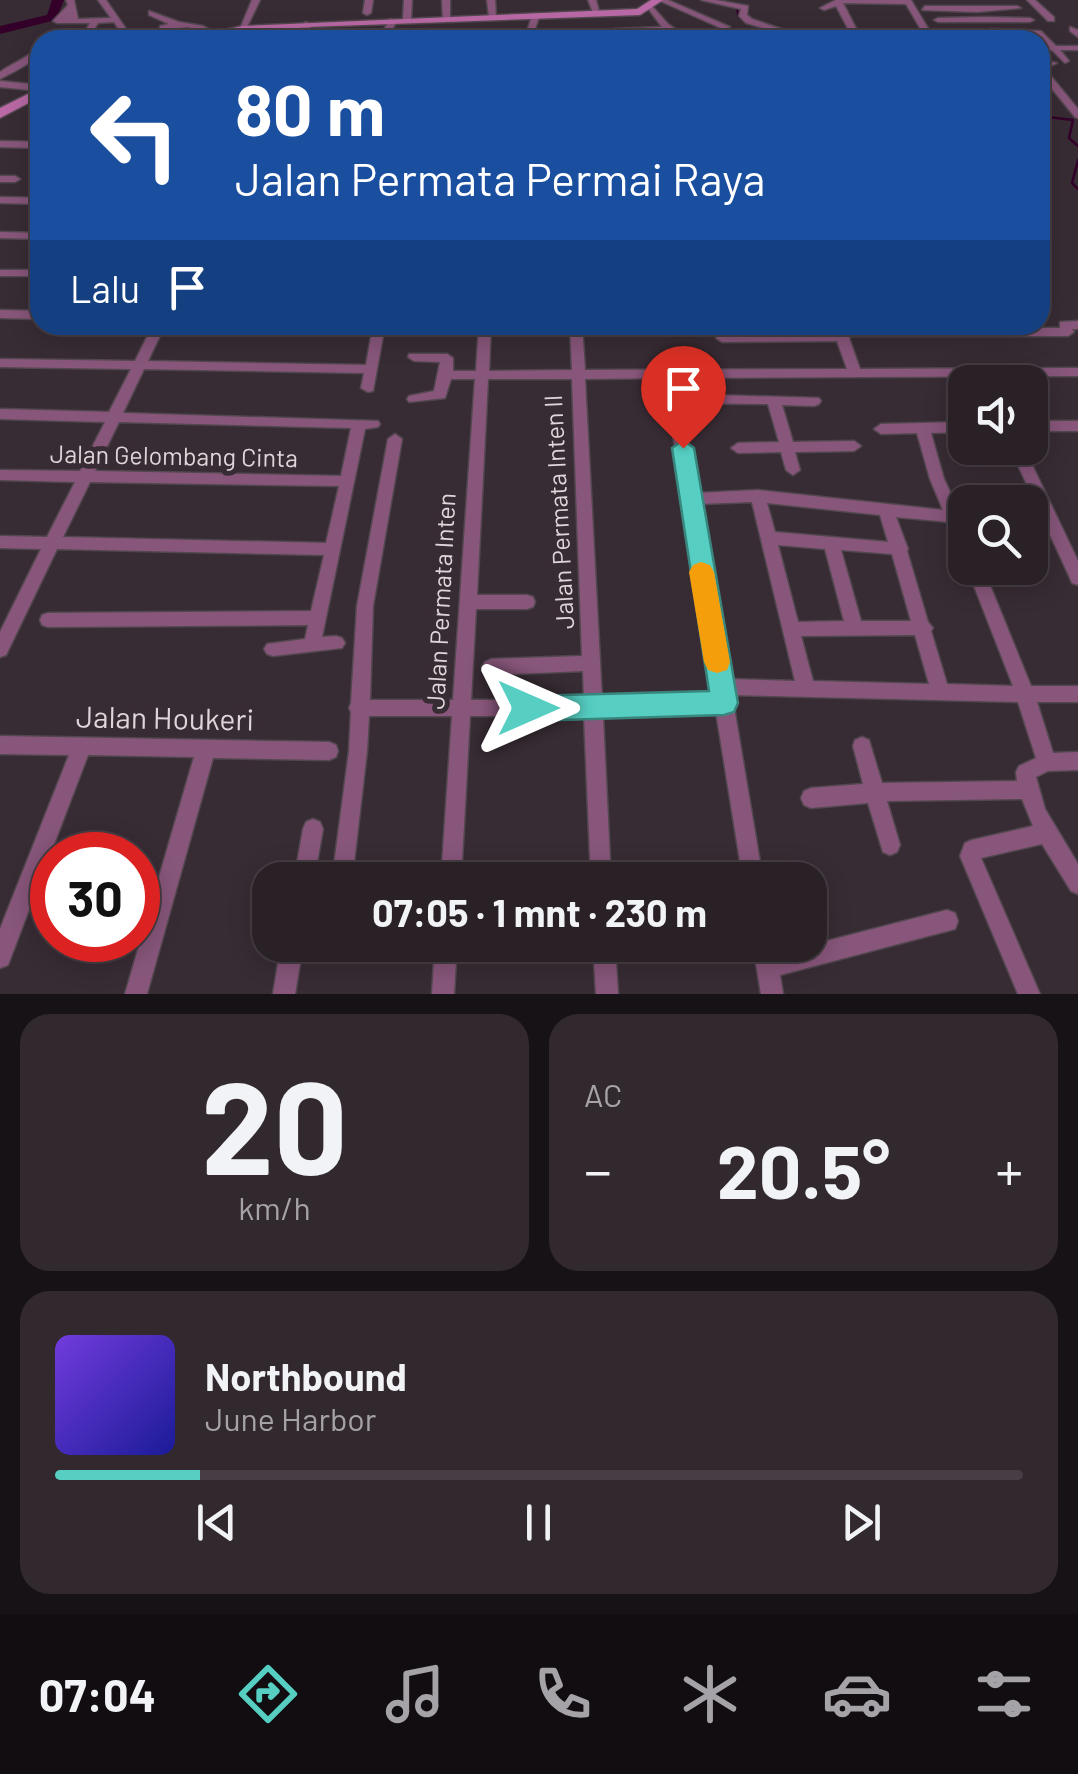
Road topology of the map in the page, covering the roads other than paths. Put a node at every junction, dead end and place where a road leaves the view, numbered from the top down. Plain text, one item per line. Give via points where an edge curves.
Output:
1 (102, 0) edge
2 (256, 0) edge
3 (369, 0) edge
4 (408, 0) edge
5 (446, 0) edge
6 (491, 0) edge
7 (592, 0) edge
8 (706, 0) edge
9 (1031, 0) edge
10 (908, 1) edge
11 (657, 2) edge
12 (837, 2) edge
13 (950, 2) edge
14 (70, 3) edge
15 (974, 6) edge
16 (824, 8) dead end
17 (925, 8) dead end
18 (1018, 8) dead end
19 (152, 13) dead end
20 (367, 13) dead end
21 (596, 13) junction
22 (536, 15) junction
23 (201, 17) dead end
24 (493, 17) junction
25 (310, 18) junction
26 (447, 19) junction
27 (1051, 19) dead end
28 (115, 20) junction
29 (400, 20) junction
30 (938, 20) dead end
31 (986, 20) junction
32 (1030, 20) dead end
33 (75, 21) junction
34 (94, 22) junction
35 (176, 24) junction
36 (726, 27) dead end
37 (164, 28) dead end
38 (242, 29) junction
39 (90, 30) edge
40 (122, 30) edge
41 (191, 30) edge
42 (201, 30) edge
43 (234, 30) edge
44 (306, 30) edge
45 (391, 30) edge
46 (530, 30) edge
47 (664, 30) edge
48 (776, 30) edge
49 (852, 30) edge
50 (930, 30) edge
51 (993, 30) edge
52 (1050, 44) edge
53 (1050, 48) edge
54 (1054, 48) junction
55 (1078, 48) edge
56 (30, 60) edge
57 (1065, 61) dead end
58 (0, 76) edge
59 (26, 78) dead end
60 (30, 78) edge
61 (1050, 81) edge
62 (0, 84) edge
63 (30, 88) edge
64 (30, 96) edge
65 (1066, 104) junction
66 (1078, 105) edge
67 (0, 114) edge
68 (1078, 116) edge
69 (0, 144) edge
70 (30, 145) edge
71 (0, 179) edge
72 (15, 179) dead end
73 (0, 200) edge
74 (30, 201) edge
75 (0, 235) edge
76 (30, 236) edge
77 (0, 273) edge
78 (30, 274) edge
79 (0, 314) edge
80 (30, 315) edge
81 (1073, 328) edge
82 (154, 335) edge
83 (377, 335) edge
84 (484, 335) edge
85 (576, 335) edge
86 (844, 335) edge
87 (842, 337) junction
88 (722, 338) dead end
89 (1078, 347) edge
90 (414, 357) dead end
91 (0, 363) edge
92 (137, 366) junction
93 (372, 370) junction
94 (1078, 372) edge
95 (855, 373) junction
96 (578, 374) junction
97 (446, 375) junction
98 (482, 375) junction
99 (670, 375) junction
100 (368, 388) dead end
101 (674, 398) junction
102 (414, 399) dead end
103 (774, 400) junction
104 (814, 401) dead end
105 (0, 414) edge
106 (114, 416) junction
107 (1048, 426) edge
108 (1078, 426) edge
109 (948, 427) edge
110 (924, 428) junction
111 (881, 429) dead end
112 (395, 439) dead end
113 (854, 446) dead end
114 (786, 447) junction
115 (738, 448) dead end
116 (1025, 465) edge
117 (793, 470) dead end
118 (0, 475) edge
119 (83, 476) junction
120 (346, 481) junction
121 (758, 496) junction
122 (691, 499) junction
123 (948, 504) edge
124 (886, 509) junction
125 (948, 516) edge
126 (770, 538) junction
127 (0, 542) edge
128 (52, 543) junction
129 (831, 543) junction
130 (333, 549) junction
131 (900, 550) junction
132 (1078, 578) edge
133 (982, 585) edge
134 (468, 602) junction
135 (526, 602) dead end
136 (317, 618) junction
137 (48, 620) dead end
138 (6, 627) edge
139 (854, 628) junction
140 (924, 628) junction
141 (792, 629) junction
142 (336, 643) dead end
143 (312, 645) junction
144 (273, 649) dead end
145 (0, 650) edge
146 (591, 663) junction
147 (492, 667) dead end
148 (805, 686) junction
149 (940, 690) junction
150 (1025, 694) junction
151 (1078, 694) edge
152 (723, 695) junction
153 (358, 708) junction
154 (462, 708) junction
155 (593, 708) junction
156 (0, 745) edge
157 (862, 746) dead end
158 (81, 748) junction
159 (206, 749) junction
160 (329, 752) dead end
161 (1078, 761) edge
162 (1047, 762) junction
163 (1029, 790) junction
164 (877, 792) junction
165 (810, 798) dead end
166 (313, 829) dead end
167 (1062, 843) edge
168 (890, 846) dead end
169 (307, 862) edge
170 (344, 862) edge
171 (452, 862) edge
172 (601, 862) edge
173 (751, 862) edge
174 (1078, 884) edge
175 (947, 921) dead end
176 (827, 944) edge
177 (0, 957) edge
178 (289, 962) edge
179 (445, 962) edge
180 (605, 962) edge
181 (767, 962) edge
182 (136, 994) edge
183 (284, 994) edge
184 (443, 994) edge
185 (607, 994) edge
186 (772, 994) edge
187 (1029, 994) edge

1 - 28 street
2 - 38 street
3 - 20 street
4 - 29 street
5 - 26 street
6 - 24 street
7 - 21 street
8 - 48 street via 736,4 749,21
9 - 27 street
10 - 12 street
10 - 13 street
10 - 50 street
11 - 21 main road via 636,12
11 - 36 street
11 - 47 street
12 - 16 street
12 - 49 street
14 - 33 street
14 - 33 street via 57,20
15 - 17 street
15 - 18 street
15 - 31 street
19 - 35 street
21 - 22 main road
22 - 24 main road
22 - 46 street
23 - 42 street
24 - 26 main road
25 - 29 main road
25 - 38 main road
25 - 44 street
26 - 29 main road
28 - 34 street
28 - 40 street
29 - 45 street
30 - 31 street
31 - 32 street
31 - 51 street
33 - 34 street
34 - 39 street
35 - 37 street
35 - 41 street
38 - 43 main road
52 - 54 street
53 - 54 street
54 - 55 street
54 - 57 street
56 - 58 street
59 - 60 street
61 - 65 street
62 - 63 street
64 - 67 main road
65 - 66 street
65 - 68 street
69 - 70 street
71 - 72 street
73 - 74 street
75 - 76 street
77 - 78 street
79 - 80 street
81 - 89 street
82 - 92 street
83 - 93 street
84 - 98 street, Jalan Permata Inten
85 - 96 street, Jalan Permata Inten II
86 - 87 street
87 - 88 street
87 - 95 street
90 - 97 street via 447,358
91 - 92 street
92 - 93 street
92 - 106 street
93 - 100 street
94 - 95 street
95 - 99 street
96 - 98 street
96 - 99 street
96 - 146 street, Jalan Permata Inten II
97 - 98 street
97 - 102 street via 440,395
98 - 134 street, Jalan Permata Inten
99 - 101 street
101 - 103 street
101 - 122 street
103 - 104 street
103 - 114 street
105 - 106 street
106 - 119 street
106 - 120 street via 366,424
107 - 108 street
109 - 110 street
110 - 111 street
110 - 123 street
112 - 153 street via 365,606
113 - 114 street
114 - 115 street
114 - 117 street
116 - 132 street
118 - 119 street, Jalan Gelombang Cinta
119 - 120 street, Jalan Gelombang Cinta
119 - 128 street
120 - 130 street
121 - 122 street
121 - 124 street
121 - 126 street
122 - 152 street
124 - 125 street
124 - 131 street
126 - 129 street
126 - 141 street
127 - 128 street
128 - 130 street
128 - 138 street
129 - 131 street
129 - 139 street
130 - 136 street
131 - 140 street
133 - 150 street
134 - 135 street
134 - 154 street, Jalan Permata Inten
136 - 137 street
136 - 143 street
138 - 145 street
139 - 140 street
139 - 141 street
140 - 149 street
141 - 148 street
142 - 143 street
143 - 144 street
146 - 147 street
146 - 155 street, Jalan Permata Inten II
148 - 149 street
148 - 152 street
149 - 150 street
150 - 151 street
150 - 162 street
152 - 155 street
152 - 173 street
153 - 154 street
153 - 170 street
154 - 155 street
154 - 171 street, Jalan Permata Inten
155 - 172 street, Jalan Permata Inten II
156 - 158 street, Jalan Houkeri
157 - 164 street
158 - 159 street, Jalan Houkeri
158 - 177 street
159 - 160 street, Jalan Houkeri
159 - 182 street
161 - 162 street
162 - 163 street via 1026,772
163 - 164 street
163 - 167 street
164 - 165 street
164 - 168 street
166 - 169 street
167 - 174 street
167 - 187 street via 972,850 970,856
175 - 176 street
178 - 183 street
179 - 184 street
180 - 185 street
181 - 186 street

